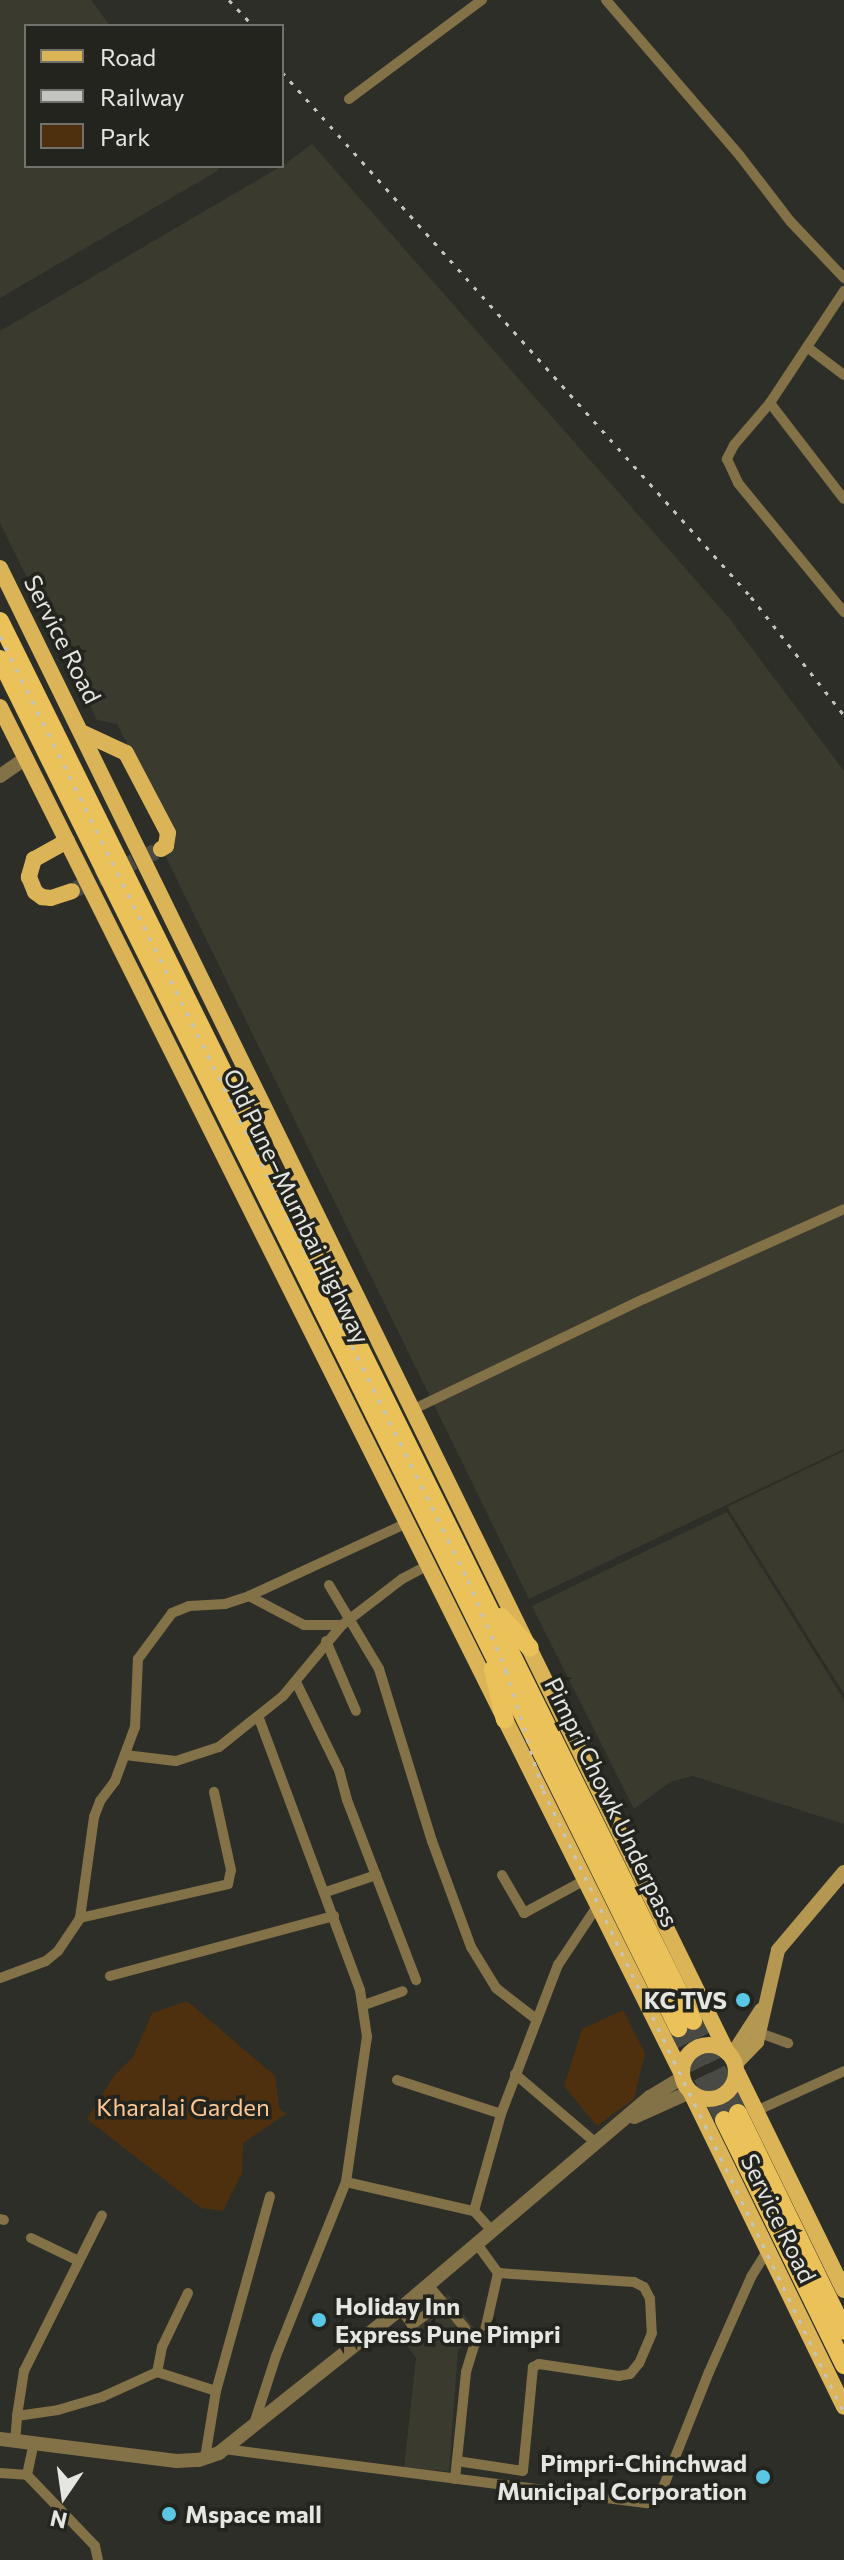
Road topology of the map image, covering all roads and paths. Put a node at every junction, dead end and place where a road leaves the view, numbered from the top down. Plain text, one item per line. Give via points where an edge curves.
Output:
1 (482, 0) edge
2 (606, 0) edge
3 (349, 99) dead end
4 (844, 278) edge
5 (844, 291) edge
6 (807, 347) junction
7 (844, 375) edge
8 (770, 403) junction
9 (844, 499) edge
10 (0, 568) edge
11 (844, 612) edge
12 (0, 621) edge
13 (0, 659) edge
14 (0, 707) edge
15 (83, 733) junction
16 (26, 758) junction
17 (0, 776) edge
18 (75, 791) junction
19 (67, 841) junction
20 (161, 849) dead end
21 (72, 891) tunnel mouth
22 (844, 1209) edge
23 (414, 1409) junction
24 (407, 1523) junction
25 (428, 1565) junction
26 (329, 1585) dead end
27 (249, 1596) junction
28 (488, 1604) junction
29 (346, 1622) junction
30 (485, 1639) junction
31 (326, 1641) junction
32 (530, 1648) junction
33 (296, 1682) junction
34 (356, 1711) dead end
35 (258, 1716) junction
36 (505, 1720) junction
37 (125, 1755) junction
38 (214, 1792) dead end
39 (844, 1872) edge
40 (376, 1875) junction
41 (502, 1875) dead end
42 (585, 1880) junction
43 (326, 1892) junction
44 (598, 1905) junction
45 (334, 1916) junction
46 (80, 1918) junction
47 (110, 1976) dead end
48 (0, 1978) edge
49 (416, 1980) dead end
50 (403, 1991) dead end
51 (364, 2005) junction
52 (763, 2007) junction
53 (536, 2019) junction
54 (760, 2033) junction
55 (788, 2043) dead end
56 (732, 2061) junction
57 (844, 2071) edge
58 (515, 2074) junction
59 (397, 2080) dead end
60 (687, 2084) junction
61 (501, 2114) junction
62 (739, 2115) junction
63 (596, 2143) junction
64 (346, 2182) junction
65 (270, 2196) dead end
66 (474, 2211) junction
67 (102, 2215) dead end
68 (493, 2232) junction
69 (31, 2238) dead end
70 (477, 2244) junction
71 (768, 2250) junction
72 (79, 2261) junction
73 (838, 2262) edge
74 (498, 2273) junction
75 (428, 2285) junction
76 (844, 2290) edge
77 (188, 2293) dead end
78 (442, 2302) junction
79 (400, 2308) junction
80 (465, 2328) dead end
81 (844, 2330) edge
82 (844, 2365) edge
83 (157, 2372) junction
84 (216, 2391) junction
85 (844, 2407) edge
86 (17, 2416) junction
87 (254, 2425) junction
88 (8, 2440) edge
89 (34, 2443) junction
90 (224, 2449) junction
91 (205, 2458) junction
92 (457, 2461) junction
93 (0, 2473) edge
94 (27, 2475) junction
95 (455, 2479) junction
96 (98, 2560) edge

1 - 3 street
2 - 4 street
5 - 6 street
6 - 7 street
6 - 8 street
8 - 9 street
8 - 11 street via 734,445 729,467
10 - 15 main road, Service Road
12 - 18 highway
13 - 18 highway
14 - 16 main road, Service Road
15 - 20 main road via 126,753 168,833
15 - 23 main road, Service Road
16 - 17 street
16 - 19 main road, Service Road
18 - 28 highway, Old Pune–Mumbai Highway
18 - 30 highway, Old Pune–Mumbai Highway
19 - 21 main road via 34,859 29,877 42,897
19 - 24 main road, Service Road
22 - 23 street
23 - 32 main road, Service Road
24 - 25 main road, Service Road
24 - 27 street
25 - 29 street
25 - 36 main road, Service Road
26 - 29 street
27 - 29 street via 304,1625
27 - 37 street via 172,1613 138,1659 135,1727
28 - 30 highway, Pimpri Chowk Underpass via 686,2025
28 - 32 highway
29 - 31 street
29 - 53 street via 379,1669 471,1947 496,1988
30 - 36 highway
31 - 33 street
31 - 34 street
32 - 56 main road, Service Road
33 - 35 street
33 - 40 street via 339,1770
35 - 37 street via 219,1747 193,1758 159,1761
35 - 43 street
36 - 42 main road, Service Road
37 - 46 street via 94,1817
38 - 46 street via 231,1870 228,1884
39 - 52 main road via 778,1950
40 - 43 street
40 - 49 street
41 - 42 street via 524,1913
42 - 44 main road, Service Road
43 - 45 street
44 - 53 street via 558,1965
44 - 60 main road, Service Road
45 - 47 street
45 - 51 street
46 - 48 street via 46,1961
50 - 51 street
51 - 64 street via 367,2055
52 - 54 main road
52 - 56 main road
53 - 58 street
54 - 55 street
54 - 56 main road via 752,2050
56 - 60 main road via 733,2086 721,2096 706,2099
56 - 60 main road via 712,2045 697,2048 685,2059
56 - 62 main road, Service Road
57 - 62 street
58 - 61 street
58 - 63 street
59 - 61 street
60 - 63 street via 650,2097
60 - 71 main road, Service Road
61 - 66 street
62 - 73 main road, Service Road
62 - 81 highway
62 - 82 highway
63 - 68 street
64 - 66 street
64 - 87 street
65 - 84 street
66 - 68 street
67 - 72 street
68 - 70 street
69 - 72 street
70 - 74 street
70 - 75 street
71 - 85 main road, Service Road
71 - 95 street via 751,2277 655,2500 639,2503
72 - 86 street via 24,2371
73 - 76 main road, Service Road
74 - 92 street via 484,2335 474,2345 466,2372
74 - 92 street via 634,2282 650,2299 652,2333 630,2374 533,2367 519,2474
75 - 78 street
75 - 79 street
77 - 83 street via 162,2347
78 - 79 street via 412,2325
78 - 80 street
79 - 87 street
83 - 84 street
83 - 86 street via 87,2401
84 - 91 street
86 - 88 street
87 - 90 street
88 - 89 street
89 - 91 street via 177,2461
89 - 94 street
90 - 91 street
90 - 95 street
92 - 95 street
93 - 94 street
94 - 96 street via 95,2546

